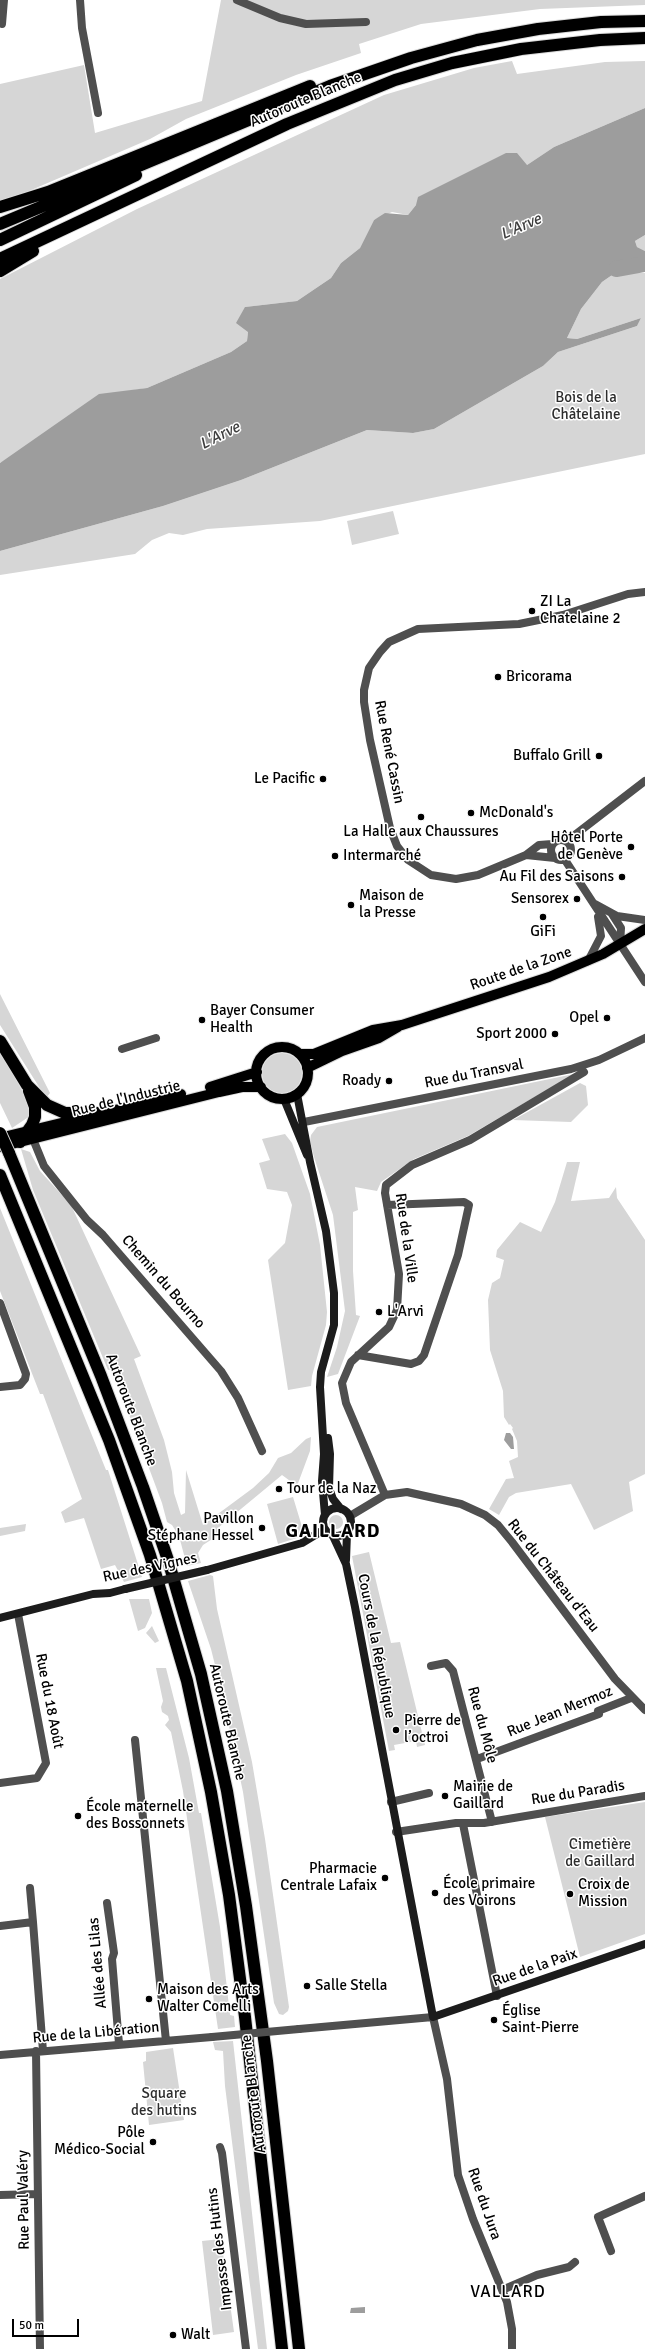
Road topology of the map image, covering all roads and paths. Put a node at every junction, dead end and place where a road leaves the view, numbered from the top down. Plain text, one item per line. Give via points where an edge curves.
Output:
1 (4, 0) edge
2 (80, 0) edge
3 (237, 0) edge
4 (645, 21) edge
5 (366, 22) dead end
6 (2, 24) dead end
7 (645, 38) edge
8 (411, 58) junction
9 (272, 110) junction
10 (98, 113) dead end
11 (0, 207) edge
12 (102, 210) junction
13 (0, 224) edge
14 (0, 240) edge
15 (0, 259) edge
16 (0, 271) edge
17 (645, 592) edge
18 (645, 781) edge
19 (567, 841) junction
20 (552, 844) junction
21 (526, 855) junction
22 (555, 858) junction
23 (565, 860) junction
24 (593, 903) junction
25 (612, 914) junction
26 (645, 920) edge
27 (645, 929) edge
28 (620, 945) junction
29 (588, 961) junction
30 (645, 982) edge
31 (402, 1025) junction
32 (156, 1038) dead end
33 (645, 1038) edge
34 (0, 1041) edge
35 (122, 1050) dead end
36 (300, 1054) junction
37 (307, 1068) junction
38 (257, 1072) junction
39 (584, 1072) dead end
40 (27, 1085) junction
41 (261, 1087) junction
42 (297, 1094) junction
43 (284, 1099) junction
44 (98, 1113) junction
45 (304, 1122) junction
46 (0, 1133) edge
47 (31, 1135) junction
48 (0, 1138) edge
49 (20, 1142) joint
50 (4, 1150) edge
51 (310, 1162) junction
52 (0, 1175) edge
53 (387, 1205) junction
54 (0, 1303) edge
55 (358, 1355) junction
56 (0, 1387) edge
57 (322, 1408) junction
58 (262, 1451) dead end
59 (385, 1495) junction
60 (341, 1509) junction
61 (325, 1515) junction
62 (350, 1516) junction
63 (325, 1529) junction
64 (347, 1532) junction
65 (333, 1536) junction
66 (346, 1564) junction
67 (18, 1614) junction
68 (0, 1618) edge
69 (431, 1666) dead end
70 (631, 1698) junction
71 (645, 1710) edge
72 (135, 1740) dead end
73 (476, 1759) junction
74 (0, 1783) edge
75 (429, 1793) dead end
76 (645, 1796) edge
77 (392, 1802) junction
78 (492, 1822) junction
79 (463, 1824) junction
80 (396, 1832) junction
81 (30, 1888) dead end
82 (107, 1903) dead end
83 (33, 1922) junction
84 (0, 1926) edge
85 (645, 1944) edge
86 (497, 1996) junction
87 (433, 2017) junction
88 (166, 2041) junction
89 (119, 2044) junction
90 (39, 2051) junction
91 (0, 2054) edge
92 (220, 2147) dead end
93 (38, 2194) junction
94 (0, 2195) edge
95 (645, 2196) edge
96 (611, 2251) dead end
97 (575, 2262) dead end
98 (502, 2290) junction
99 (40, 2349) edge
100 (246, 2349) edge
101 (282, 2349) edge
102 (299, 2349) edge
103 (512, 2349) edge

1 - 6 street
2 - 10 street via 82,28
3 - 5 street via 280,18 306,24
4 - 8 highway, Autoroute Blanche via 588,23 531,30 469,42
7 - 12 highway, Autoroute Blanche via 586,41 521,49 452,63 395,80 287,124
8 - 9 highway, Autoroute Blanche via 362,74
8 - 11 highway via 344,75 280,97 48,192
9 - 13 highway, Autoroute Blanche
9 - 14 highway
12 - 15 highway, Autoroute Blanche
12 - 16 highway
17 - 21 street, Rue René Cassin via 628,594 564,615 519,624 418,628 389,642 369,668 364,690 366,716 390,828 402,854 427,873 452,879 478,876
18 - 19 street, Rue René Cassin
19 - 20 street, Rue René Cassin via 558,840
19 - 23 street via 572,851
20 - 21 street, Rue René Cassin via 539,846
20 - 22 street via 551,852
21 - 22 street, Rue René Cassin
22 - 23 street, Rue René Cassin
23 - 24 street
24 - 25 street
24 - 28 street
24 - 29 street via 602,928 601,936
25 - 26 street via 628,919
25 - 28 street via 621,928
27 - 28 main road, Route de la Zone
28 - 29 main road, Route de la Zone
28 - 30 street
29 - 31 main road, Route de la Zone via 550,977
31 - 36 main road, Route de la Zone via 373,1030 314,1054
31 - 37 main road, Route de la Zone via 379,1038 342,1051
32 - 35 street
33 - 45 street, Rue du Transval via 599,1060 571,1069
34 - 40 highway
36 - 37 main road
36 - 38 main road via 287,1048 271,1050 261,1058
37 - 42 main road via 306,1083
38 - 41 main road
38 - 44 main road, Rue de l'Industrie via 217,1085
39 - 53 street, Rue de la Ville via 470,1140 412,1165 386,1185 384,1190
40 - 44 highway via 44,1103 58,1111
40 - 47 highway via 35,1114
41 - 43 main road via 272,1097
41 - 47 main road, Rue de l'Industrie via 242,1087 212,1093
42 - 43 main road
42 - 45 street
43 - 51 street
44 - 47 main road, Rue de l'Industrie
45 - 51 street
46 - 50 highway, Autoroute Blanche, bridge
47 - 48 main road, Rue de l'Industrie
47 - 49 highway
47 - 58 street, Chemin du Bourno via 44,1166 87,1220 229,1382
49 - 50 main road
50 - 102 highway, Autoroute Blanche via 95,1361 143,1487 203,1682 227,1790 246,1906 265,2046
51 - 57 street via 326,1231 334,1311 332,1337 320,1379
52 - 101 highway, Autoroute Blanche via 112,1448 150,1555 187,1681 211,1792 229,1895
53 - 55 street, Rue de la Ville via 399,1274 398,1304 388,1327
53 - 55 street via 464,1202 469,1205 458,1255 424,1355 411,1364
54 - 56 street via 26,1374 20,1385
55 - 59 street, Rue de la Ville via 344,1374 342,1391
57 - 60 street via 330,1451 330,1488
57 - 61 street via 322,1481
59 - 62 street, Rue du Château d'Eau
59 - 70 street, Rue du Château d'Eau via 415,1493 470,1507 492,1520
60 - 61 street via 332,1509
60 - 62 street
61 - 63 street
62 - 64 street via 351,1525
63 - 65 street
63 - 67 street, Rue des Vignes, bridge via 302,1543 207,1570 110,1593 93,1594
64 - 65 street via 342,1536
64 - 66 street, Cours de la République
65 - 66 street, Cours de la République
66 - 77 street, Cours de la République
67 - 68 street, Rue des Vignes
67 - 74 street, Rue du 18 Août via 46,1763 40,1776
69 - 73 street, Rue du Môle via 444,1663 452,1669
70 - 71 street, Rue du Château d'Eau
70 - 73 street, Rue Jean Mermoz via 598,1711 599,1714
72 - 88 street
73 - 78 street, Rue du Môle
75 - 77 street
76 - 78 street, Rue du Paradis
77 - 80 street, Cours de la République
78 - 79 street
79 - 80 street via 445,1824
79 - 86 street
80 - 87 street, Cours de la République
81 - 83 street, Rue Paul Valéry
82 - 89 street, Allée des Lilas via 114,1953 112,1959
83 - 84 street
83 - 90 street, Rue Paul Valéry
85 - 86 street, Rue de la Paix
86 - 87 street, Rue de la Paix
87 - 88 street, Rue de la Libération, bridge
87 - 98 street, Rue du Jura via 447,2079 458,2176
88 - 89 street, Rue de la Libération
89 - 90 street, Rue de la Libération
90 - 91 street, Rue de la Libération
90 - 93 street, Rue Paul Valéry
92 - 100 street, Impasse des Hutins
93 - 94 street
93 - 99 street, Rue Paul Valéry
95 - 96 street via 598,2217
97 - 98 street via 569,2267 537,2275
98 - 103 street, Rue du Jura via 512,2329

